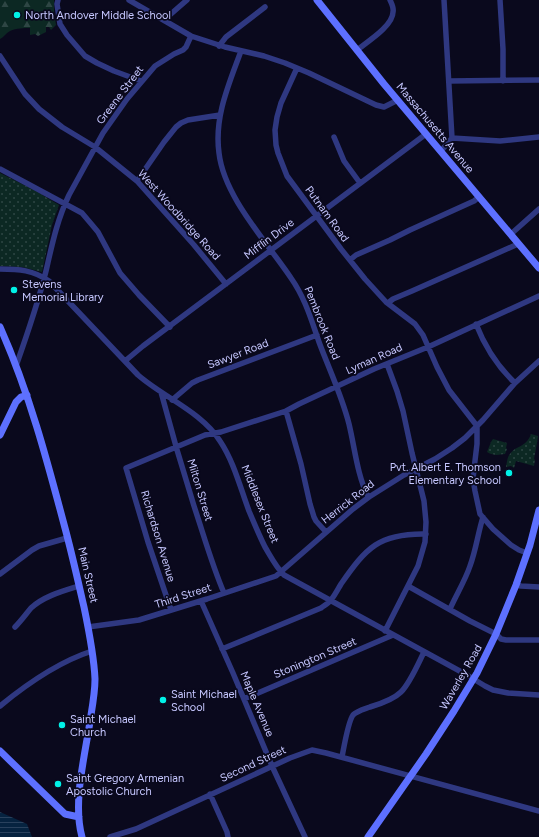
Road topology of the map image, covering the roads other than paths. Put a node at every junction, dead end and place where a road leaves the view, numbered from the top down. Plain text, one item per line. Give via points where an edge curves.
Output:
1 (58, 0) edge
2 (129, 0) edge
3 (187, 0) edge
4 (317, 0) edge
5 (390, 0) edge
6 (444, 0) edge
7 (500, 0) edge
8 (265, 7) dead end
9 (164, 20) junction
10 (192, 36) junction
11 (219, 46) junction
12 (357, 50) junction
13 (241, 51) junction
14 (0, 56) edge
15 (297, 68) junction
16 (539, 80) edge
17 (141, 81) junction
18 (449, 81) junction
19 (503, 81) junction
20 (398, 100) junction
21 (220, 115) junction
22 (426, 134) junction
23 (334, 137) dead end
24 (539, 137) edge
25 (452, 138) junction
26 (95, 147) junction
27 (440, 151) junction
28 (0, 169) edge
29 (137, 181) junction
30 (360, 183) junction
31 (479, 197) junction
32 (64, 204) junction
33 (539, 209) edge
34 (317, 216) junction
35 (511, 234) junction
36 (518, 244) junction
37 (271, 250) junction
38 (350, 260) junction
39 (539, 268) edge
40 (0, 269) edge
41 (44, 278) junction
42 (226, 284) junction
43 (539, 296) edge
44 (388, 303) junction
45 (476, 324) junction
46 (0, 327) edge
47 (170, 327) junction
48 (317, 335) junction
49 (428, 347) junction
50 (539, 360) edge
51 (125, 361) junction
52 (387, 364) junction
53 (16, 366) junction
54 (515, 383) junction
55 (337, 387) junction
56 (160, 392) junction
57 (27, 395) junction
58 (172, 400) junction
59 (286, 411) junction
60 (477, 426) junction
61 (214, 433) junction
62 (0, 435) edge
63 (176, 447) junction
64 (126, 468) joint
65 (416, 469) junction
66 (368, 498) junction
67 (539, 510) edge
68 (483, 517) junction
69 (537, 523) edge
70 (326, 532) junction
71 (426, 534) junction
72 (67, 538) junction
73 (527, 553) junction
74 (281, 572) junction
75 (0, 574) edge
76 (516, 585) junction
77 (79, 586) junction
78 (408, 586) junction
79 (539, 587) edge
80 (224, 593) junction
81 (201, 601) junction
82 (331, 601) junction
83 (450, 609) junction
84 (171, 610) junction
85 (15, 627) dead end
86 (88, 627) junction
87 (385, 631) junction
88 (496, 634) junction
89 (393, 635) junction
90 (539, 640) edge
91 (222, 649) junction
92 (92, 651) junction
93 (424, 652) junction
94 (473, 679) junction
95 (539, 695) edge
96 (244, 699) junction
97 (0, 706) edge
98 (0, 751) edge
99 (342, 757) junction
100 (272, 766) junction
101 (411, 775) junction
102 (210, 794) junction
103 (539, 811) edge
104 (79, 817) junction
105 (82, 837) edge
106 (110, 837) edge
107 (228, 837) edge
108 (305, 837) edge
109 (368, 837) edge

1 - 17 street via 60,24 85,56
2 - 9 street
3 - 9 street
4 - 12 main road, Massachusetts Avenue
5 - 12 street via 394,12 392,20
6 - 18 street
7 - 19 street
8 - 11 street
9 - 10 street
10 - 11 street
10 - 17 street, Greene Street via 183,50 155,66
11 - 13 street
12 - 20 main road, Massachusetts Avenue
13 - 15 street
13 - 21 street, Pembrook Road
14 - 26 street, West Woodbridge Road via 25,94 37,107 62,127
15 - 20 street via 376,105 384,107
15 - 34 street, Putnam Road via 277,117 276,145 287,176
16 - 19 street
17 - 26 street, Greene Street
18 - 19 street
18 - 25 street
20 - 22 main road, Massachusetts Avenue
21 - 29 street via 181,123 164,142
21 - 37 street, Pembrook Road via 219,153 223,173 242,209
22 - 27 main road, Massachusetts Avenue
22 - 30 street, Mifflin Drive
23 - 30 street via 344,161
24 - 25 street via 500,141
25 - 27 street
26 - 29 street, West Woodbridge Road
26 - 32 street, Greene Street
27 - 31 main road, Massachusetts Avenue
28 - 32 street
29 - 42 street, West Woodbridge Road
30 - 34 street, Mifflin Drive
31 - 35 main road, Massachusetts Avenue
31 - 38 street
32 - 41 street, Greene Street via 53,237
32 - 47 street via 82,213 107,248 120,273
33 - 35 street
34 - 37 street, Mifflin Drive
34 - 38 street, Putnam Road
35 - 36 main road, Massachusetts Avenue
36 - 39 main road, Massachusetts Avenue
36 - 44 street
37 - 42 street, Mifflin Drive
37 - 48 street, Pembrook Road via 302,296
38 - 44 street, Putnam Road
40 - 41 street, Middlesex Street via 25,270
41 - 51 street, Middlesex Street
41 - 53 street, Greene Street
42 - 47 street, Mifflin Drive
43 - 45 street, Lyman Road
44 - 49 street, Putnam Road via 415,324
45 - 49 street, Lyman Road
45 - 54 street via 491,355
46 - 53 main road, Main Street
47 - 51 street, Mifflin Drive
48 - 55 street, Pembrook Road
48 - 58 street, Sawyer Road via 198,380
49 - 52 street, Lyman Road
49 - 60 street, Putnam Road via 449,390
50 - 54 street, Herrick Road
51 - 56 street, Middlesex Street
52 - 55 street, Lyman Road
52 - 65 street via 402,406
53 - 57 main road, Main Street
54 - 60 street, Herrick Road
55 - 59 street, Lyman Road
55 - 66 street, Pembrook Road via 349,422 358,470
56 - 58 street, Middlesex Street
56 - 63 street, Milton Street
57 - 62 main road via 16,402
57 - 72 main road, Main Street
58 - 61 street, Middlesex Street via 200,419
59 - 61 street, Lyman Road
59 - 70 street via 314,517
60 - 65 street, Herrick Road via 465,438
60 - 68 street via 474,478 480,514
61 - 63 street, Lyman Road
61 - 74 street, Middlesex Street via 231,460 249,510 272,559
63 - 64 street, Lyman Road
63 - 80 street, Milton Street
64 - 84 street, Richardson Avenue
65 - 66 street, Herrick Road
65 - 71 street via 425,507
66 - 70 street, Herrick Road
67 - 69 main road, Waverley Road
68 - 73 street via 511,545
68 - 83 street via 470,568
69 - 73 main road, Waverley Road
70 - 74 street, Herrick Road
71 - 78 street via 418,566
71 - 82 street via 381,541 357,561
72 - 75 street via 39,546
72 - 77 main road, Main Street
73 - 76 main road, Waverley Road
74 - 80 street, Third Street via 271,578
74 - 82 street, Middlesex Street
76 - 79 street
76 - 88 main road, Waverley Road
77 - 85 street via 38,603
77 - 86 main road, Main Street
78 - 83 street
78 - 87 street
80 - 81 street, Third Street
81 - 84 street, Third Street
81 - 91 street, Maple Avenue
82 - 87 street, Middlesex Street
82 - 91 street via 322,608
83 - 88 street
84 - 86 street, Third Street via 139,620
86 - 92 main road, Main Street
87 - 89 street, Middlesex Street
88 - 90 street via 506,640
88 - 94 main road, Waverley Road
89 - 93 street, Middlesex Street
89 - 96 street, Stonington Street
91 - 96 street, Maple Avenue
92 - 97 street via 47,672
92 - 104 main road, Main Street via 95,687 81,779
93 - 94 street, Middlesex Street
93 - 99 street via 400,693 352,716
94 - 95 street, Middlesex Street via 493,690
94 - 101 main road, Waverley Road
96 - 100 street, Maple Avenue
98 - 104 main road via 65,814
99 - 100 street, Second Street via 312,750
99 - 101 street, Second Street
100 - 102 street, Second Street
100 - 108 street, Maple Avenue
101 - 103 street, Second Street
101 - 109 main road, Waverley Road
102 - 106 street, Second Street via 136,829
102 - 107 street
104 - 105 main road, Main Street

